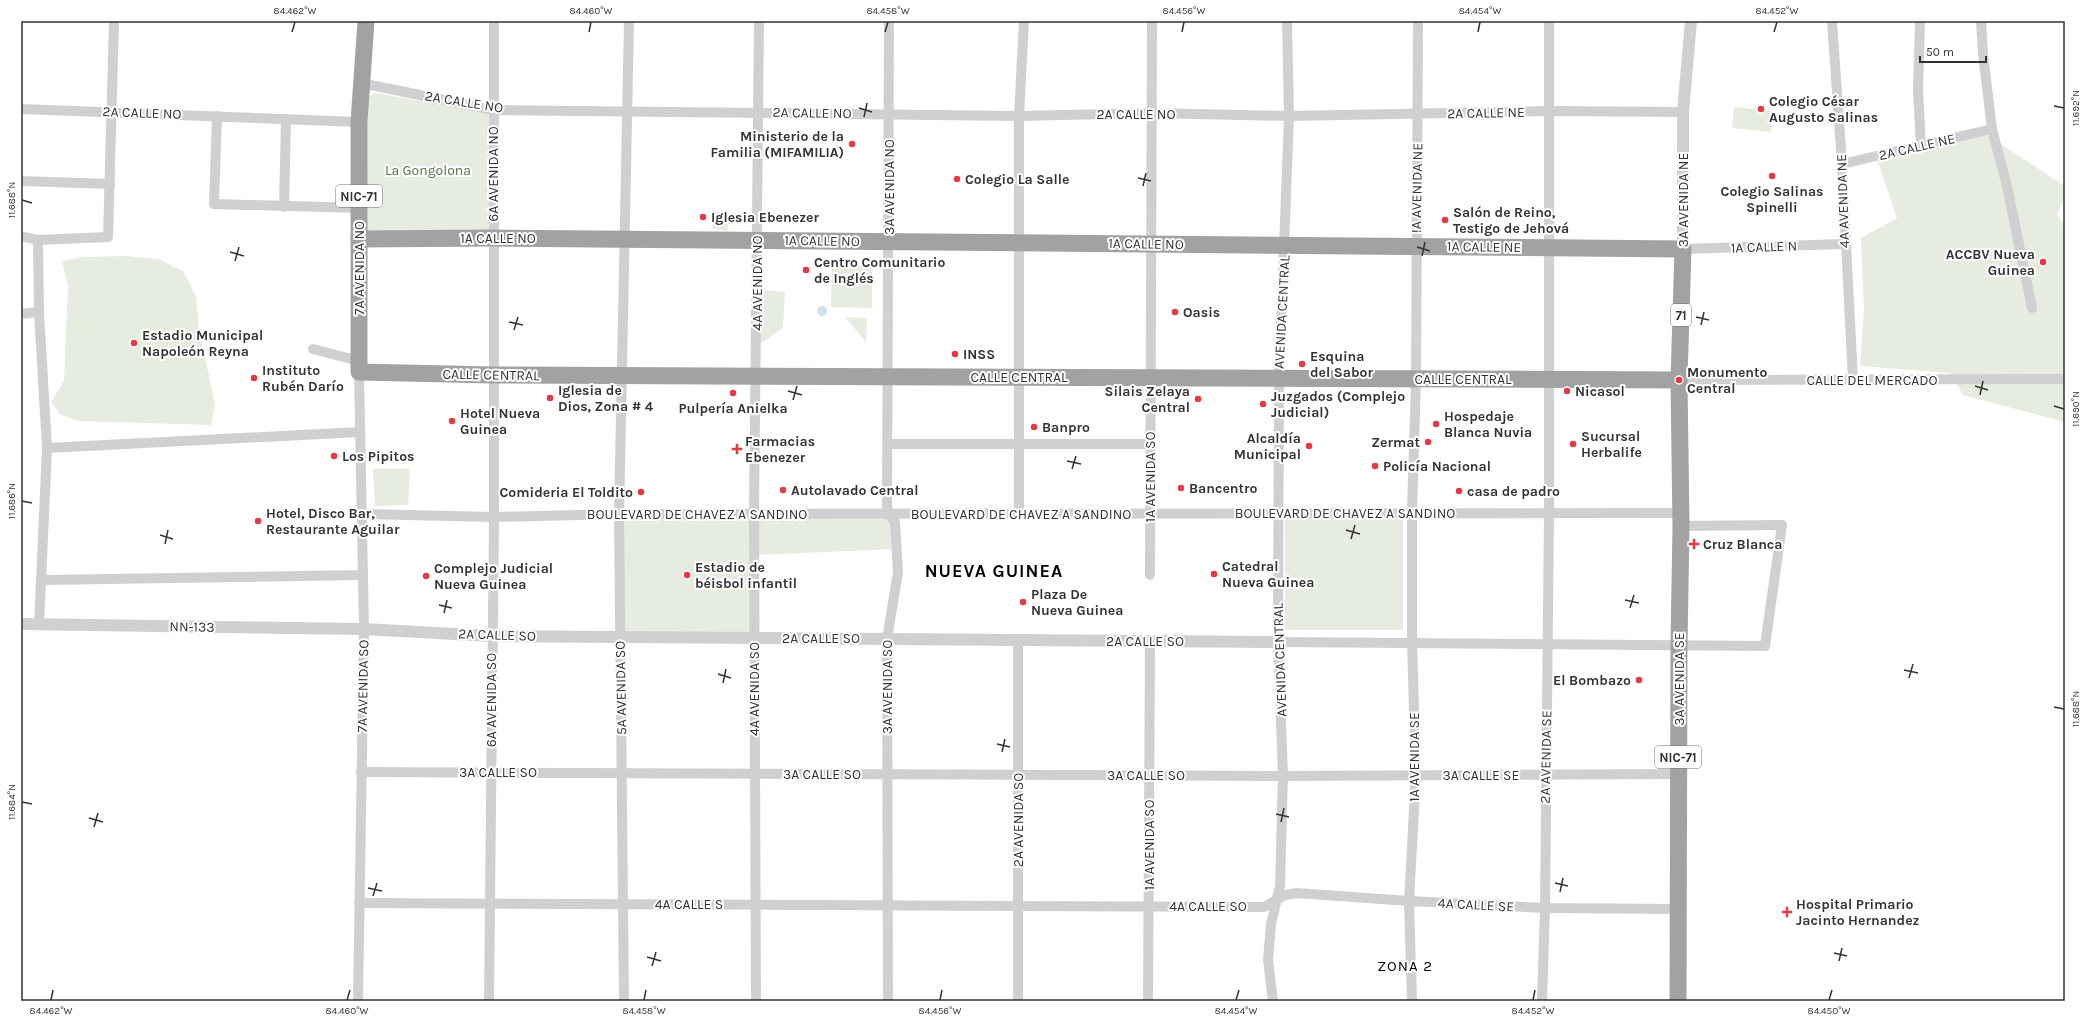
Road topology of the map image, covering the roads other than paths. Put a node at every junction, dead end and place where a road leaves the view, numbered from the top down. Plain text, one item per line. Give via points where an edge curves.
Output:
1 (114, 21) edge
2 (366, 21) edge
3 (494, 21) edge
4 (629, 21) edge
5 (759, 21) edge
6 (889, 21) edge
7 (1024, 21) edge
8 (1152, 21) edge
9 (1287, 21) edge
10 (1418, 21) edge
11 (1549, 21) edge
12 (1691, 21) edge
13 (1832, 21) edge
14 (1920, 21) edge
15 (1981, 21) edge
16 (361, 83) junction
17 (21, 109) edge
18 (493, 110) junction
19 (627, 111) junction
20 (1549, 111) junction
21 (112, 112) junction
22 (758, 112) junction
23 (1683, 112) junction
24 (1152, 113) junction
25 (889, 114) junction
26 (1418, 115) junction
27 (217, 116) junction
28 (1019, 116) junction
29 (1289, 116) junction
30 (286, 119) junction
31 (359, 122) junction
32 (1992, 130) junction
33 (1921, 146) junction
34 (1842, 164) junction
35 (21, 181) edge
36 (110, 184) junction
37 (284, 207) junction
38 (359, 208) junction
39 (21, 236) edge
40 (494, 238) junction
41 (359, 239) junction
42 (626, 239) junction
43 (38, 240) junction
44 (758, 240) junction
45 (889, 242) junction
46 (1019, 243) junction
47 (1151, 244) junction
48 (1844, 244) junction
49 (1285, 246) junction
50 (1417, 247) junction
51 (1548, 248) junction
52 (1683, 249) junction
53 (2032, 308) dead end
54 (39, 312) junction
55 (21, 314) edge
56 (313, 348) dead end
57 (359, 367) junction
58 (493, 375) junction
59 (623, 376) junction
60 (756, 376) junction
61 (888, 377) junction
62 (1019, 377) junction
63 (1151, 378) junction
64 (1279, 378) junction
65 (1416, 379) junction
66 (1548, 380) junction
67 (1679, 380) junction
68 (2065, 380) edge
69 (1853, 381) junction
70 (360, 432) junction
71 (888, 444) junction
72 (1018, 444) junction
73 (1150, 444) junction
74 (48, 448) junction
75 (1279, 513) junction
76 (1412, 513) junction
77 (1548, 513) junction
78 (362, 514) junction
79 (619, 514) junction
80 (754, 514) junction
81 (889, 514) junction
82 (1019, 514) junction
83 (1150, 514) junction
84 (494, 517) junction
85 (1680, 519) junction
86 (363, 575) junction
87 (1150, 575) dead end
88 (43, 580) junction
89 (21, 624) edge
90 (39, 625) junction
91 (364, 629) junction
92 (491, 636) junction
93 (621, 637) junction
94 (754, 638) junction
95 (887, 639) junction
96 (1018, 640) junction
97 (1150, 641) junction
98 (1278, 642) junction
99 (1412, 643) junction
100 (1547, 644) junction
101 (1678, 645) junction
102 (361, 772) junction
103 (491, 772) junction
104 (622, 773) junction
105 (754, 774) junction
106 (888, 774) junction
107 (1678, 774) junction
108 (1018, 775) junction
109 (1149, 775) junction
110 (1416, 775) junction
111 (1545, 775) junction
112 (1284, 776) junction
113 (1276, 901) junction
114 (1409, 901) junction
115 (359, 903) junction
116 (490, 903) junction
117 (624, 904) junction
118 (754, 904) junction
119 (887, 905) junction
120 (1018, 906) junction
121 (1148, 906) junction
122 (1545, 908) junction
123 (1678, 909) junction
124 (358, 1001) edge
125 (489, 1001) edge
126 (624, 1001) edge
127 (756, 1001) edge
128 (888, 1001) edge
129 (1018, 1001) edge
130 (1148, 1001) edge
131 (1273, 1001) edge
132 (1412, 1001) edge
133 (1542, 1001) edge
134 (1678, 1001) edge

1 - 21 street
2 - 16 highway, 7A AVENIDA NO / NIC-71
3 - 18 street, 6A AVENIDA NO
4 - 19 street, 5A AVENIDA SO
5 - 22 street, 4A AVENIDA NO
6 - 25 street, 3A AVENIDA NO
7 - 28 street
8 - 24 street, 1A AVENIDA SO
9 - 29 street, AVENIDA CENTRAL
10 - 26 street, !A AVENIDA NE
11 - 20 street, 2A AVENIDA SE
12 - 23 street, 3A AVENIDA NE
13 - 34 street, 4A AVENIDA NE
14 - 33 street via 1918,91
15 - 32 street
16 - 18 street, 2A CALLE NO
16 - 31 highway, 7A AVENIDA NO / NIC-71
17 - 21 street, 2A CALLE NO
18 - 19 street, 2A CALLE NO
18 - 40 street, 6A AVENIDA NO
19 - 22 street, 2A CALLE NO
19 - 42 street, 5A AVENIDA SO
20 - 23 street, 2A CALLE NE
20 - 26 street, 2A CALLE NE
20 - 51 street, 2A AVENIDA SE
21 - 27 street, 2A CALLE NO
21 - 36 street
22 - 25 street, 2A CALLE NO
22 - 44 street, 4A AVENIDA NO
23 - 52 street, 3A AVENIDA NE
24 - 28 street, 2A CALLE NO
24 - 29 street, 2A CALLE NO
24 - 47 street, 1A AVENIDA SO
25 - 28 street, 2A CALLE NO
25 - 45 street, 3A AVENIDA NO
26 - 29 street, 2A CALLE NE
26 - 50 street, !A AVENIDA NE
27 - 30 street, 2A CALLE NO
27 - 37 street via 214,204
28 - 46 street
29 - 49 street, AVENIDA CENTRAL
30 - 31 street, 2A CALLE NO
30 - 37 street
31 - 38 highway, 7A AVENIDA NO / NIC-71
32 - 33 street, 2A CALLE NE
32 - 53 street via 2007,186
33 - 34 street, 2A CALLE NE
34 - 48 street, 4A AVENIDA NE
35 - 36 street
36 - 43 street via 108,238
37 - 38 street
38 - 41 highway, 7A AVENIDA NO / NIC-71
39 - 43 street
40 - 41 highway, 1A CALLE NO
40 - 42 highway, 1A CALLE NO
40 - 58 street, 6A AVENIDA NO
41 - 57 highway, 7A AVENIDA NO / NIC-71
42 - 44 highway, 1A CALLE NO
42 - 59 street, 5A AVENIDA SO
43 - 54 street
44 - 45 highway, 1A CALLE NO
44 - 60 street, 4A AVENIDA NO
45 - 46 highway, 1A CALLE NO
45 - 61 street, 3A AVENIDA NO
46 - 47 highway, 1A CALLE NO
46 - 62 street
47 - 49 highway, 1A CALLE NO
47 - 63 street, 1A AVENIDA SO
48 - 52 street, 1A CALLE N
48 - 69 street, 4A AVENIDA NE
49 - 50 highway, 1A CALLE NE
49 - 64 street, AVENIDA CENTRAL
50 - 51 highway, 1A CALLE NE
50 - 65 street, !A AVENIDA NE
51 - 52 highway, 1A CALLE NE
51 - 66 street, 2A AVENIDA SE
52 - 67 highway, 3A AVENIDA NE / 71
54 - 55 street
54 - 74 street
56 - 57 street
57 - 58 highway, CALLE CENTRAL
57 - 70 street, 7A AVENIDA SO
58 - 59 highway, CALLE CENTRAL
58 - 84 street, 6A AVENIDA SO
59 - 60 highway, CALLE CENTRAL
59 - 79 street, 5A AVENIDA SO
60 - 61 highway, CALLE CENTRAL
60 - 80 street, 4A AVENIDA SO
61 - 62 highway, CALLE CENTRAL
61 - 71 street, 3A AVENIDA SO
62 - 63 highway, CALLE CENTRAL
62 - 72 street
63 - 64 highway, CALLE CENTRAL
63 - 73 street, 1A AVENIDA SO
64 - 65 highway, CALLE CENTRAL
64 - 75 street, AVENIDA CENTRAL
65 - 66 highway, CALLE CENTRAL
65 - 76 street, !A AVENIDA NE
66 - 67 highway, CALLE CENTRAL
66 - 77 street, 2A AVENIDA SE
67 - 69 street, CALLE DEL MERCADO
67 - 85 highway, 3A AVENIDA SE / NIC-71
68 - 69 street, CALLE DEL MERCADO
70 - 74 street
70 - 78 street, 7A AVENIDA SO
71 - 72 street
71 - 81 street, 3A AVENIDA SO
72 - 73 street
72 - 82 street
73 - 83 street, 1A AVENIDA SO
74 - 88 street
75 - 76 street, BOULEVARD DE CHAVEZ A SANDINO
75 - 83 street, BOULEVARD DE CHAVEZ A SANDINO
75 - 98 street, AVENIDA CENTRAL
76 - 77 street, BOULEVARD DE CHAVEZ A SANDINO
76 - 99 street, 1A AVENIDA SE
77 - 85 street, BOULEVARD DE CHAVEZ A SANDINO
77 - 100 street, 2A AVENIDA SE
78 - 84 street, BOULEVARD DE CHAVEZ A SANDINO
78 - 86 street, 7A AVENIDA SO
79 - 80 street, BOULEVARD DE CHAVEZ A SANDINO
79 - 84 street, BOULEVARD DE CHAVEZ A SANDINO
79 - 93 street, 5A AVENIDA SO
80 - 81 street, BOULEVARD DE CHAVEZ A SANDINO
80 - 94 street, 4A AVENIDA SO
81 - 82 street, BOULEVARD DE CHAVEZ A SANDINO
81 - 95 street, 3A AVENIDA SO via 895,522 898,572
82 - 83 street, BOULEVARD DE CHAVEZ A SANDINO
83 - 87 street, 1A AVENIDA SO
84 - 92 street, 6A AVENIDA SO
85 - 101 highway, 3A AVENIDA SE / NIC-71
85 - 101 street, BOULEVARD DE CHAVEZ A SANDINO via 1782,525 1765,646
86 - 88 street
86 - 91 street, 7A AVENIDA SO
88 - 90 street
89 - 90 street, NN-133 / NN-133
90 - 91 street, NN-133 / NN-133
91 - 92 street, 2A CALLE SO
91 - 102 street, 7A AVENIDA SO
92 - 93 street, 2A CALLE SO
92 - 103 street, 6A AVENIDA SO
93 - 94 street, 2A CALLE SO
93 - 104 street, 5A AVENIDA SO
94 - 95 street, 2A CALLE SO
94 - 105 street, 4A AVENIDA SO
95 - 96 street, 2A CALLE SO
95 - 106 street, 3A AVENIDA SO
96 - 97 street, 2A CALLE SO
96 - 108 street, 2A AVENIDA SO
97 - 98 street, 2A CALLE SO
97 - 109 street, 1A AVENIDA SO
98 - 99 street
98 - 112 street, AVENIDA CENTRAL
99 - 100 street
99 - 110 street, 1A AVENIDA SE
100 - 101 street
100 - 111 street, 2A AVENIDA SE
101 - 107 highway, 3A AVENIDA SE / NIC-71
102 - 103 street, 3A CALLE SO
102 - 115 street, 7A AVENIDA SO
103 - 104 street, 3A CALLE SO
103 - 116 street, 6A AVENIDA SO
104 - 105 street, 3A CALLE SO
104 - 117 street, 5A AVENIDA SO
105 - 106 street, 3A CALLE SO
105 - 118 street, 4A AVENIDA SO
106 - 108 street, 3A CALLE SO
106 - 119 street, 3A AVENIDA SO
107 - 111 street, 3A CALLE SE
107 - 123 highway, 3A AVENIDA SE / NIC-71
108 - 109 street, 3A CALLE SO
108 - 120 street, 2A AVENIDA SO
109 - 112 street, 3A CALLE SO
109 - 121 street, 1A AVENIDA SO
110 - 111 street, 3A CALLE SE
110 - 112 street, 3A CALLE SE
110 - 114 street, 1A AVENIDA SE
111 - 122 street, 2A AVENIDA SE
112 - 113 street, AVENIDA CENTRAL via 1280,886
113 - 114 street, 4A CALLE SE via 1297,892
113 - 121 street, 4A CALLE SO via 1264,907
113 - 131 street, AVENIDA CENTRAL via 1268,960
114 - 122 street, 4A CALLE SE
114 - 132 street, 1A AVENIDA SE
115 - 116 street, 4A CALLE S
115 - 124 street, 7A AVENIDA SO
116 - 117 street, 4A CALLE S
116 - 125 street, 6A AVENIDA SO
117 - 118 street, 4A CALLE S
117 - 126 street, 5A AVENIDA SO
118 - 119 street, 4A CALLE S
118 - 127 street, 4A AVENIDA SO
119 - 120 street, 4A CALLE S
119 - 128 street, 3A AVENIDA SO
120 - 121 street, 4A CALLE SO
120 - 129 street, 2A AVENIDA SO
121 - 130 street, 1A AVENIDA SO
122 - 123 street, 4A CALLE SE
122 - 133 street, 2A AVENIDA SE
123 - 134 highway, 3A AVENIDA SE / NIC-71

